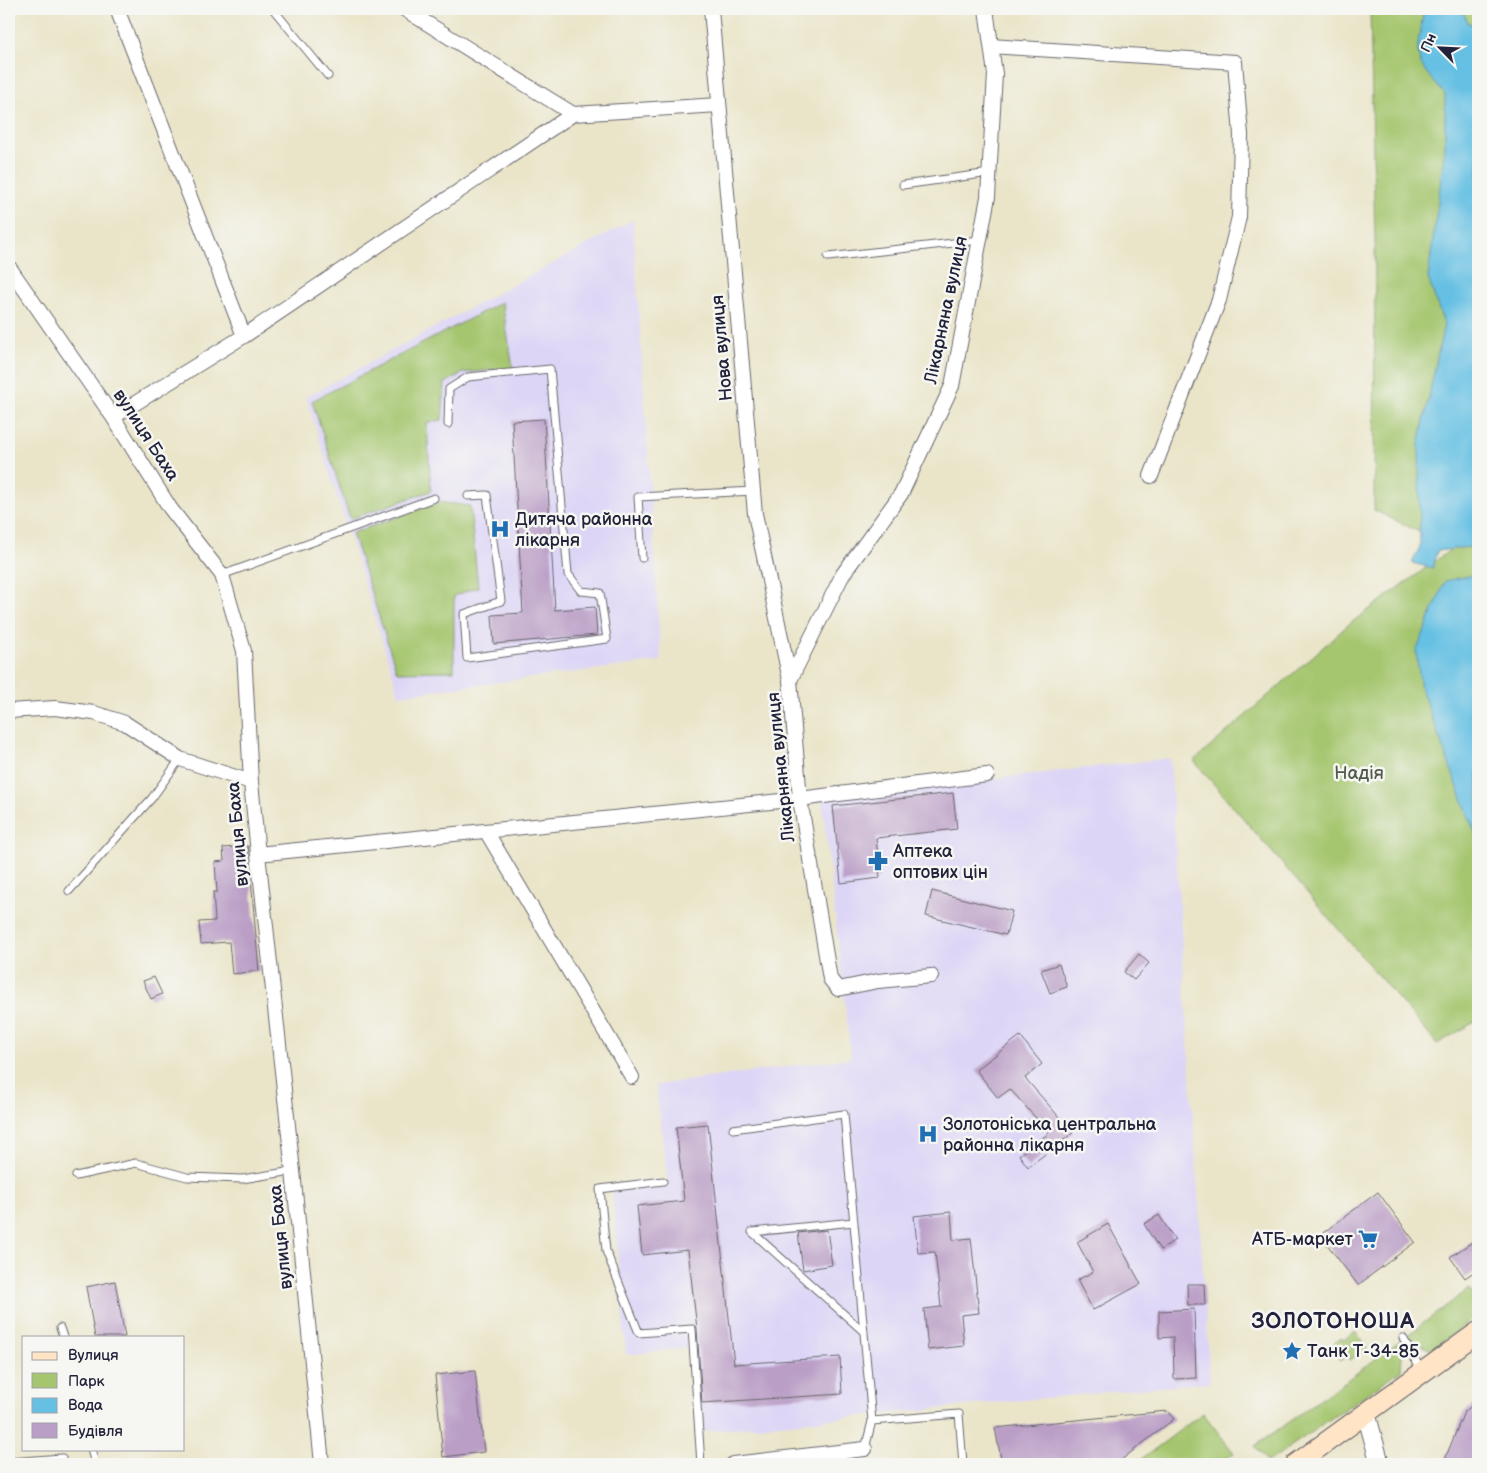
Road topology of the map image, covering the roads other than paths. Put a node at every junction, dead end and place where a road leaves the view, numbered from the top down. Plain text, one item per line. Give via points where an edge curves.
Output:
1 (117, 9) edge
2 (273, 9) edge
3 (404, 9) edge
4 (712, 9) edge
5 (986, 9) edge
6 (991, 46) junction
7 (328, 76) dead end
8 (718, 105) junction
9 (573, 114) junction
10 (990, 173) junction
11 (903, 185) dead end
12 (980, 240) junction
13 (828, 257) dead end
14 (9, 267) edge
15 (244, 336) junction
16 (113, 417) junction
17 (448, 424) dead end
18 (1150, 476) dead end
19 (754, 491) junction
20 (468, 496) dead end
21 (434, 498) dead end
22 (642, 558) dead end
23 (222, 576) junction
24 (790, 680) junction
25 (9, 711) edge
26 (180, 759) junction
27 (987, 775) dead end
28 (251, 782) junction
29 (800, 799) junction
30 (486, 831) junction
31 (258, 854) junction
32 (69, 891) dead end
33 (931, 976) dead end
34 (632, 1077) dead end
35 (733, 1129) dead end
36 (293, 1171) junction
37 (76, 1176) dead end
38 (663, 1181) dead end
39 (854, 1222) junction
40 (60, 1328) dead end
41 (864, 1332) junction
42 (1478, 1332) edge
43 (62, 1336) edge
44 (1403, 1338) dead end
45 (1423, 1372) junction
46 (1366, 1413) junction
47 (872, 1421) junction
48 (865, 1448) joint
49 (92, 1450) edge
50 (62, 1458) dead end
51 (9, 1462) edge
52 (781, 1462) edge
53 (95, 1464) edge
54 (322, 1464) edge
55 (701, 1464) edge
56 (733, 1464) edge
57 (963, 1464) edge
58 (1296, 1464) edge
59 (1380, 1464) edge

1 - 15 street
2 - 7 lane
3 - 9 street
4 - 8 street, Нова вулиця
5 - 6 street, Лікарняна вулиця
6 - 10 street, Лікарняна вулиця via 995,74
6 - 18 street via 1235,62 1241,135 1239,217 1219,300
8 - 9 street
8 - 19 street, Нова вулиця
9 - 15 street
10 - 11 lane
10 - 12 street, Лікарняна вулиця
12 - 13 lane
12 - 24 street, Лікарняна вулиця via 952,386 901,494 843,574
14 - 16 street, вулиця Баха
15 - 16 street
16 - 23 street, вулиця Баха via 170,508
17 - 20 lane via 449,389 468,377 550,369 568,574 581,592 600,593 607,639 467,658 464,614 501,601 487,495
19 - 22 lane via 638,498
19 - 24 street, Нова вулиця via 755,514
21 - 23 lane
23 - 28 street, вулиця Баха via 244,651
24 - 29 street, Лікарняна вулиця
25 - 26 street via 55,708 94,713 124,723
26 - 28 street
26 - 32 lane via 152,798
27 - 29 street
28 - 31 street, вулиця Баха
29 - 30 street
29 - 33 street, Лікарняна вулиця via 830,979 838,989
30 - 31 street
30 - 34 street
31 - 36 street, вулиця Баха
35 - 39 lane via 844,1114
36 - 37 lane via 242,1180 187,1177 136,1163
36 - 54 street, вулиця Баха
38 - 55 lane via 600,1189 606,1252 639,1333 692,1329
39 - 41 lane
39 - 41 lane via 752,1232
40 - 43 lane
41 - 47 lane
42 - 45 main road
44 - 45 lane
45 - 46 main road
46 - 58 main road
46 - 59 street
47 - 48 lane
47 - 57 lane via 959,1414
48 - 52 street
49 - 53 lane
50 - 51 lane
52 - 56 street

